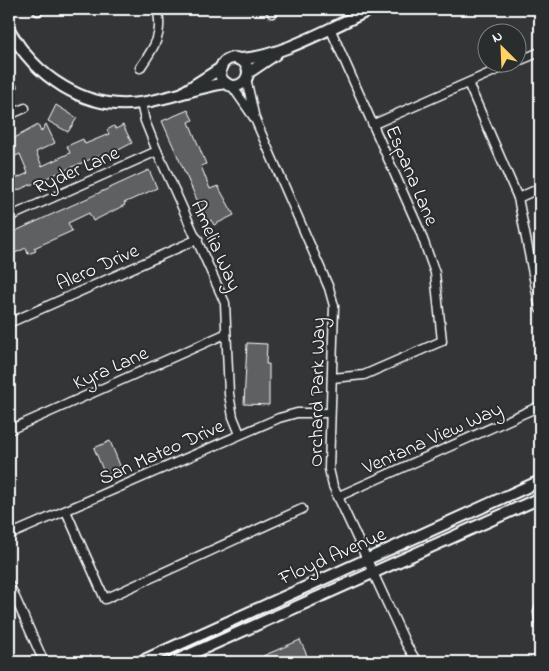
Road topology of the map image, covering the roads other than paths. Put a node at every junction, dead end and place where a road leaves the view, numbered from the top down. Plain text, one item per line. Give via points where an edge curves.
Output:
1 (157, 9) edge
2 (372, 9) edge
3 (330, 28) junction
4 (9, 29) edge
5 (280, 50) junction
6 (540, 52) edge
7 (526, 58) edge
8 (238, 59) junction
9 (140, 68) dead end
10 (220, 68) junction
11 (493, 72) edge
12 (247, 76) junction
13 (468, 83) junction
14 (229, 84) junction
15 (182, 93) junction
16 (141, 103) junction
17 (25, 108) dead end
18 (9, 115) edge
19 (255, 119) junction
20 (374, 124) junction
21 (157, 151) junction
22 (540, 188) edge
23 (518, 198) junction
24 (9, 217) edge
25 (198, 239) junction
26 (539, 297) edge
27 (540, 309) edge
28 (9, 323) edge
29 (225, 334) junction
30 (332, 378) junction
31 (540, 406) edge
32 (330, 413) junction
33 (9, 430) edge
34 (240, 434) junction
35 (540, 481) edge
36 (337, 497) junction
37 (540, 498) edge
38 (302, 510) dead end
39 (66, 511) junction
40 (9, 535) edge
41 (365, 559) junction
42 (372, 573) junction
43 (9, 584) edge
44 (539, 608) edge
45 (540, 623) edge
46 (44, 662) edge
47 (140, 662) edge
48 (173, 662) edge
49 (417, 662) edge

1 - 9 street via 157,43
2 - 3 street
3 - 5 street
3 - 20 street, Espana Lane
4 - 16 street via 25,55 55,82 91,99 126,105
5 - 8 street via 255,58
5 - 12 street
6 - 7 street
8 - 10 street via 229,59
8 - 12 street via 245,64
10 - 14 street via 221,77
10 - 15 street
11 - 13 street
12 - 14 street via 240,84
12 - 19 street, Orchard Park Way
13 - 20 street
13 - 23 street
14 - 15 street
14 - 19 street, Orchard Park Way
15 - 16 street
16 - 21 street, Amelia Way
17 - 18 street
19 - 30 street, Orchard Park Way via 329,288 334,306
20 - 30 street, Espana Lane via 435,273 442,341 364,375
21 - 24 street, Ryder Lane
21 - 25 street, Amelia Way
22 - 23 street
23 - 26 street
25 - 28 street, Alero Drive
25 - 29 street, Amelia Way via 225,303
26 - 27 street
29 - 33 street, Kyra Lane
29 - 34 street, Amelia Way via 229,394
30 - 32 street, Orchard Park Way
31 - 36 street, Ventana View Way
32 - 34 street, San Mateo Drive via 297,413
32 - 36 street, Orchard Park Way via 329,469
34 - 39 street, San Mateo Drive
35 - 41 street, Floyd Avenue
36 - 41 street, Orchard Park Way
37 - 42 street, Floyd Avenue
38 - 39 street via 105,599
39 - 40 street, San Mateo Drive
41 - 42 street, Orchard Park Way
41 - 47 street, Floyd Avenue
42 - 48 street, Floyd Avenue
42 - 49 street, Orchard Park Way
43 - 46 street
44 - 45 street

